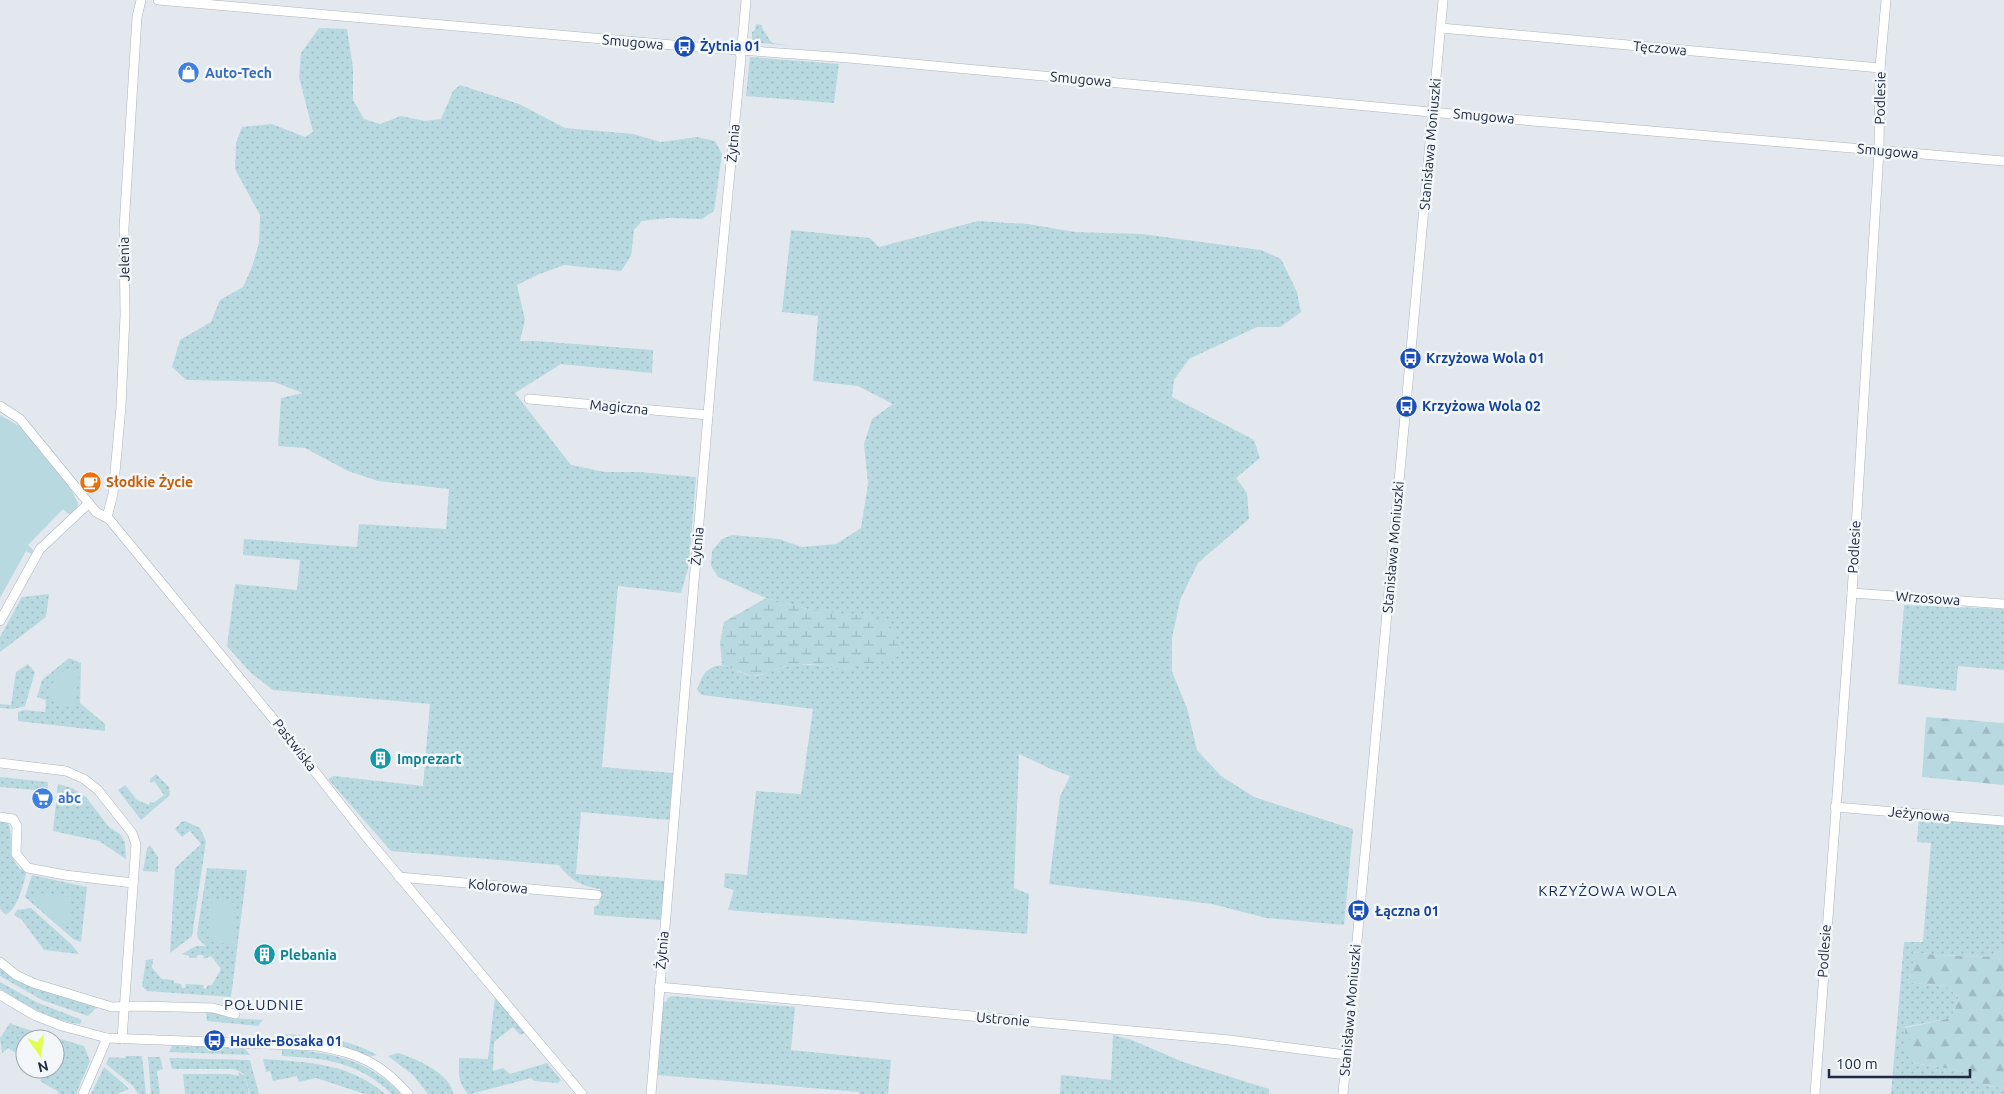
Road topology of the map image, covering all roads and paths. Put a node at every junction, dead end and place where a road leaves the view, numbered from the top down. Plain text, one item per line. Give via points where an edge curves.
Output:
1 (141, 0) edge
2 (158, 0) edge
3 (746, 0) edge
4 (1443, 0) edge
5 (1886, 0) edge
6 (1441, 28) junction
7 (739, 49) junction
8 (1880, 68) junction
9 (1433, 112) junction
10 (1879, 151) junction
11 (2004, 161) edge
12 (530, 399) dead end
13 (0, 406) edge
14 (708, 415) junction
15 (88, 503) junction
16 (106, 517) junction
17 (1852, 593) junction
18 (2004, 604) edge
19 (0, 621) edge
20 (0, 763) edge
21 (1835, 808) junction
22 (0, 817) edge
23 (2004, 821) edge
24 (399, 877) junction
25 (133, 883) junction
26 (597, 895) dead end
27 (0, 962) edge
28 (659, 987) junction
29 (0, 995) edge
30 (124, 1007) junction
31 (235, 1014) dead end
32 (107, 1038) junction
33 (122, 1039) junction
34 (1346, 1055) junction
35 (83, 1094) edge
36 (408, 1094) edge
37 (582, 1094) edge
38 (651, 1094) edge
39 (1343, 1094) edge
40 (1815, 1094) edge

1 - 16 street, Jelenia via 137,17 124,228 121,408 113,494
2 - 7 street, Smugowa
3 - 7 street, Żytnia
4 - 6 street, Stanisława Moniuszki
5 - 8 street, Podlesie
6 - 8 street, Tęczowa
6 - 9 street, Stanisława Moniuszki
7 - 9 street, Smugowa
7 - 14 street, Żytnia via 741,58
8 - 10 street, Podlesie
9 - 10 street, Smugowa
9 - 34 street, Stanisława Moniuszki
10 - 11 street, Smugowa
10 - 17 street, Podlesie
12 - 14 street, Magiczna
13 - 15 street, Pastwiska via 20,419
14 - 28 street, Żytnia
15 - 16 street, Pastwiska
15 - 19 street via 40,549
16 - 24 street, Pastwiska
17 - 18 street, Wrzosowa
17 - 21 street, Podlesie
20 - 25 street via 66,771 98,790 134,838
21 - 23 street, Jeżynowa
21 - 40 street, Podlesie
22 - 25 street via 13,819 17,826 16,854 31,869
24 - 26 street, Kolorowa
24 - 37 street, Pastwiska
25 - 30 street
27 - 30 street via 33,983 103,1005
28 - 34 street, Ustronie via 1229,1040
28 - 38 street, Żytnia
29 - 32 street via 34,1015
30 - 31 street via 213,1008
30 - 33 street
32 - 33 street
32 - 35 street
33 - 36 street via 318,1046 346,1051 380,1068
34 - 39 street, Stanisława Moniuszki

